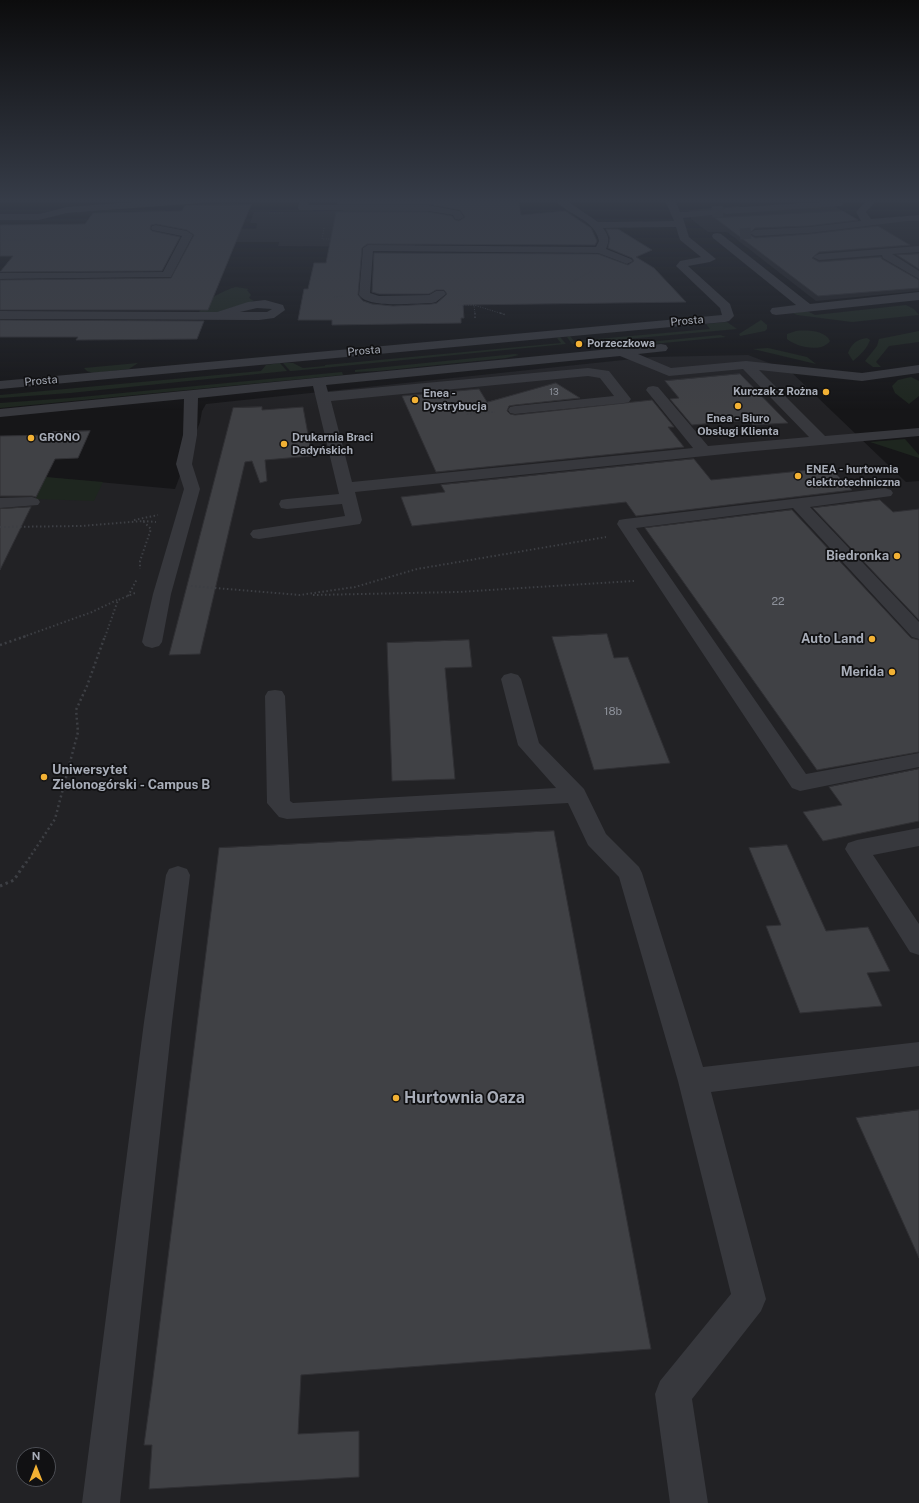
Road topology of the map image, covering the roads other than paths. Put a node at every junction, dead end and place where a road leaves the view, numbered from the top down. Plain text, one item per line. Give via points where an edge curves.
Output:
1 (170, 270) edge
2 (366, 270) edge
3 (687, 270) edge
4 (756, 270) edge
5 (910, 270) edge
6 (0, 276) edge
7 (919, 276) edge
8 (440, 294) dead end
9 (919, 296) edge
10 (907, 297) junction
11 (919, 306) edge
12 (806, 307) junction
13 (776, 311) dead end
14 (0, 315) edge
15 (218, 316) dead end
16 (602, 329) junction
17 (661, 348) dead end
18 (621, 352) junction
19 (746, 365) junction
20 (919, 369) edge
21 (319, 382) junction
22 (0, 385) edge
23 (653, 390) dead end
24 (191, 395) junction
25 (323, 397) junction
26 (515, 410) road end
27 (0, 413) edge
28 (919, 432) edge
29 (821, 440) junction
30 (704, 451) junction
31 (347, 493) junction
32 (885, 493) dead end
33 (32, 502) dead end
34 (0, 503) edge
35 (288, 504) dead end
36 (797, 504) junction
37 (259, 534) dead end
38 (919, 633) edge
39 (152, 642) dead end
40 (511, 679) dead end
41 (275, 696) dead end
42 (919, 760) edge
43 (576, 795) junction
44 (919, 837) edge
45 (178, 875) dead end
46 (919, 945) edge
47 (919, 1054) edge
48 (693, 1081) junction
49 (101, 1503) edge
50 (689, 1503) edge

1 - 6 street via 167,275
2 - 8 street via 365,296 378,300 432,299
3 - 16 street, Prosta via 726,306 728,316
4 - 12 street
5 - 7 street
9 - 10 street
10 - 11 street
10 - 12 street
12 - 13 street
14 - 15 street
16 - 18 street
16 - 22 street, Prosta
17 - 18 street, Prosta
18 - 19 street via 669,372
18 - 21 street, Prosta
19 - 20 street via 862,377
19 - 29 street
21 - 24 street, Prosta
21 - 25 street
23 - 30 street
24 - 27 street, Prosta
24 - 39 street via 190,436 184,464 192,489 165,584
25 - 26 street via 592,372 604,374 624,399
25 - 31 street
28 - 29 street
29 - 30 street
30 - 31 street
31 - 35 street
31 - 37 street via 354,520
32 - 36 street
33 - 34 street
36 - 38 street
36 - 42 street via 625,524 800,783
40 - 43 street via 529,745
41 - 43 street via 279,803 287,811
43 - 48 street via 596,839 630,873
44 - 46 street via 857,849
45 - 49 street
47 - 48 street
48 - 50 street via 749,1298 673,1394

